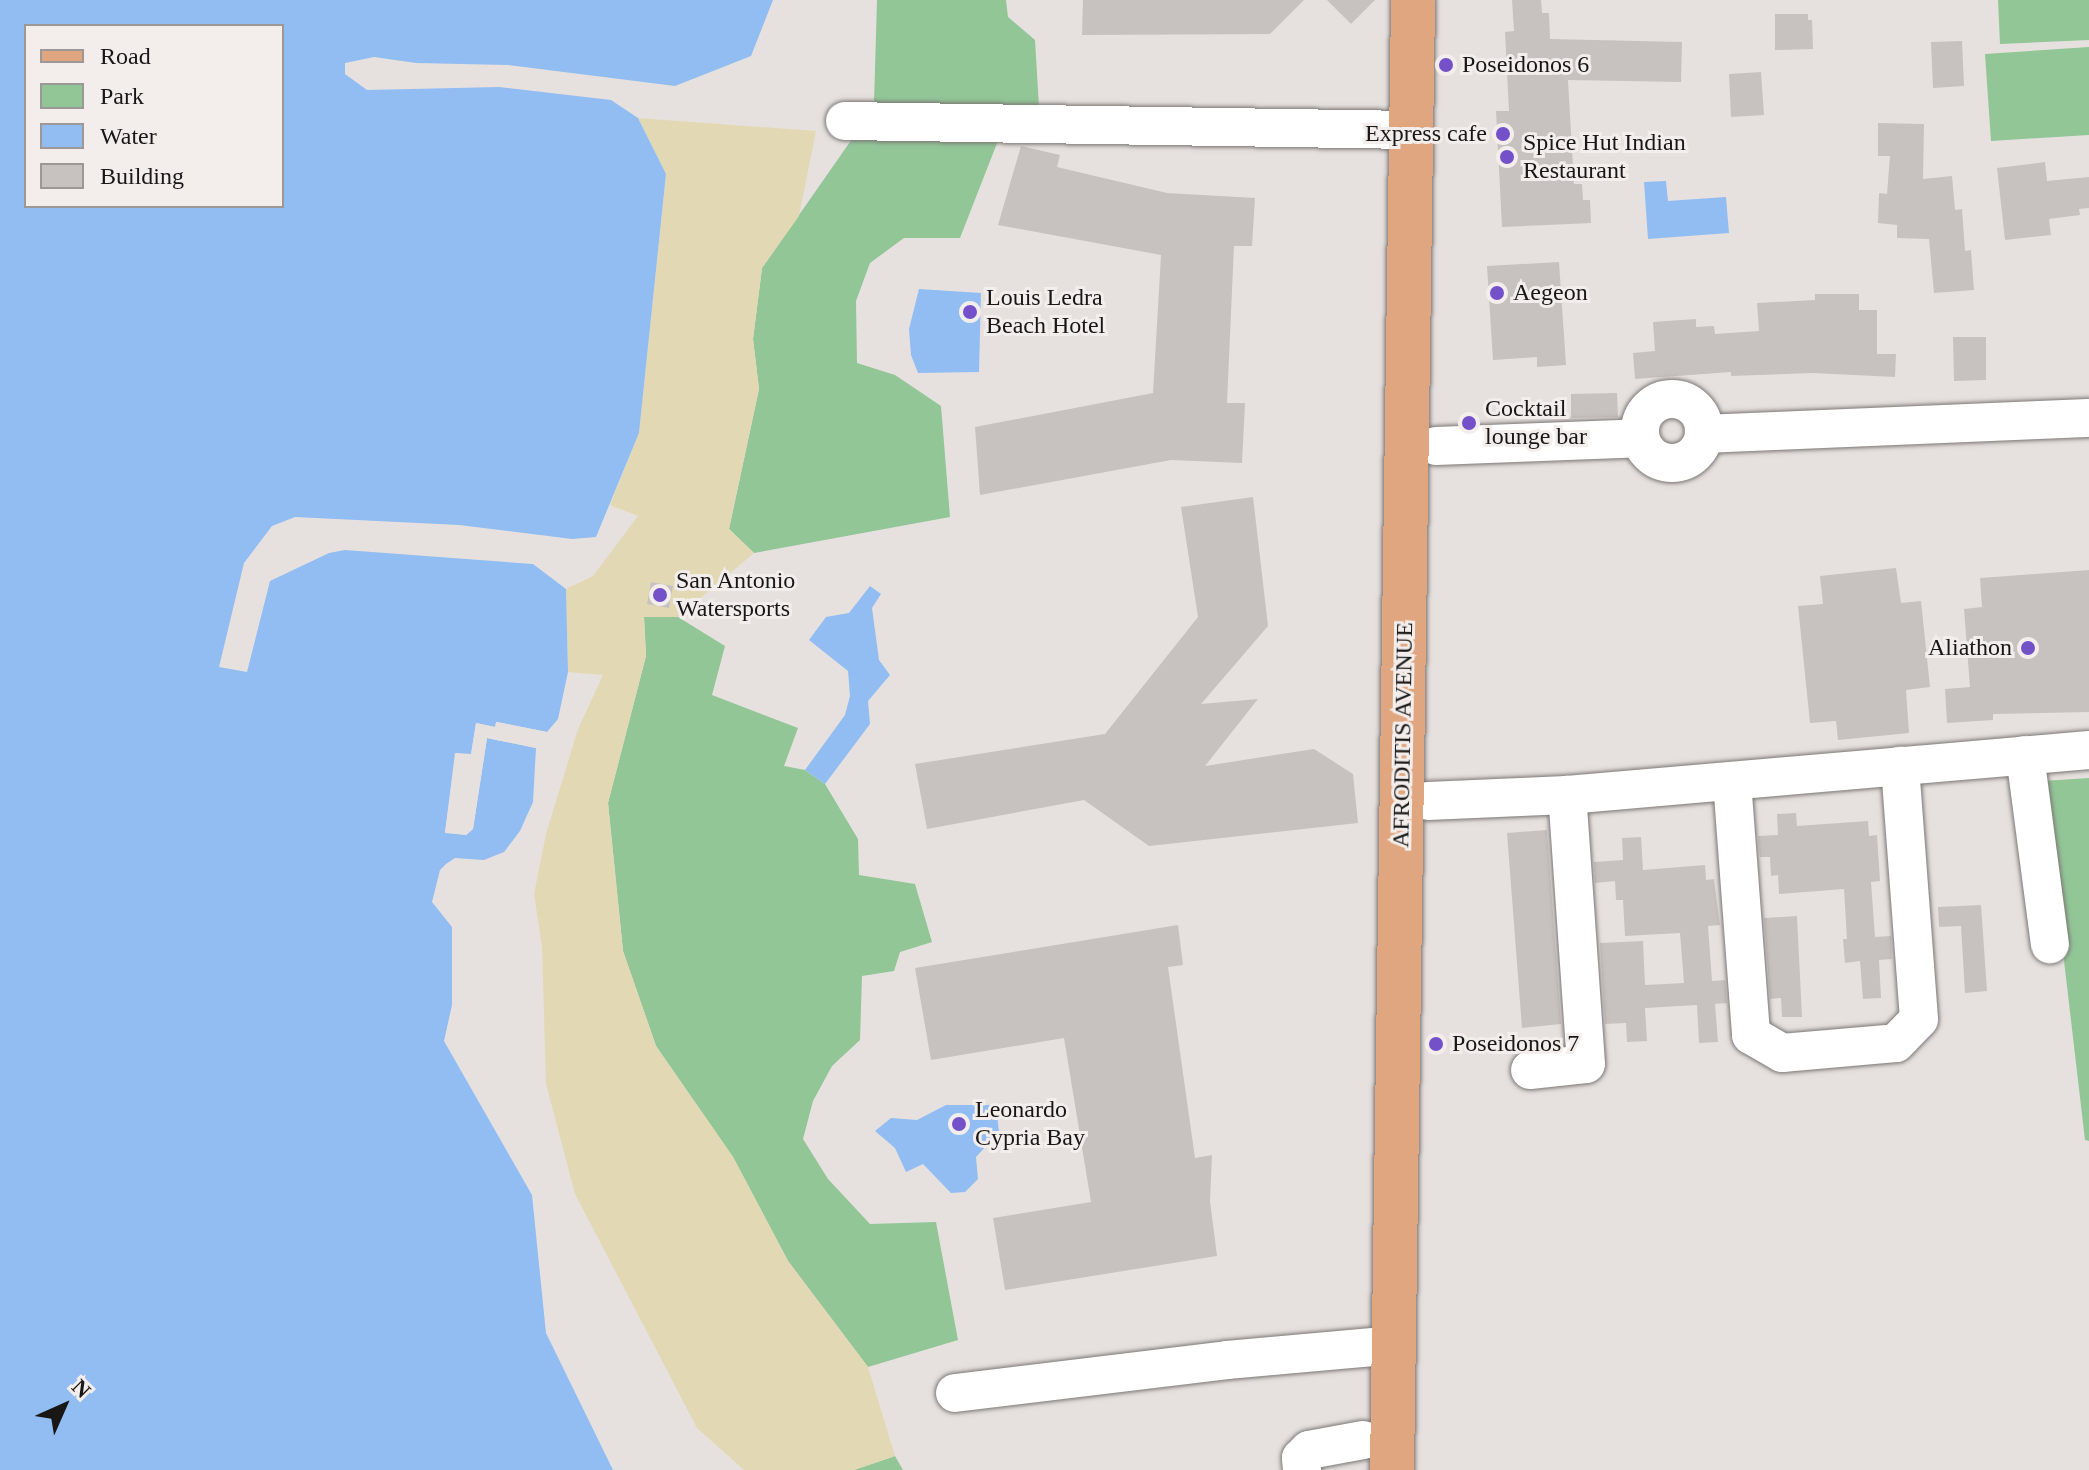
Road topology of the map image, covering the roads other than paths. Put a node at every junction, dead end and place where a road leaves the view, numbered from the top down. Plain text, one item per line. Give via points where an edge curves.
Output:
1 (1413, 0) edge
2 (1439, 0) edge
3 (845, 121) dead end
4 (1413, 130) junction
5 (2089, 418) edge
6 (1436, 446) junction
7 (2089, 750) edge
8 (2025, 755) junction
9 (1900, 766) junction
10 (1732, 781) junction
11 (1567, 795) junction
12 (1428, 801) junction
13 (2050, 944) dead end
14 (1530, 1070) dead end
15 (1395, 1345) junction
16 (955, 1393) dead end
17 (1377, 1455) edge
18 (1302, 1470) edge
19 (1423, 1470) edge

1 - 4 main road, AFRODITIS AVENUE
2 - 6 main road, AFRODITIS AVENUE
3 - 4 street
4 - 15 main road, AFRODITIS AVENUE
5 - 6 street via 1704,434 1696,453 1680,463 1660,462 1640,438
6 - 12 main road, AFRODITIS AVENUE
7 - 8 street
8 - 9 street
8 - 13 street
9 - 10 street
9 - 10 street via 1919,1019 1896,1043 1796,1052 1782,1053 1751,1035
10 - 11 street
11 - 12 street
11 - 14 street via 1586,1064
12 - 19 main road, AFRODITIS AVENUE
15 - 16 street
15 - 17 main road, AFRODITIS AVENUE
17 - 18 street via 1303,1452

